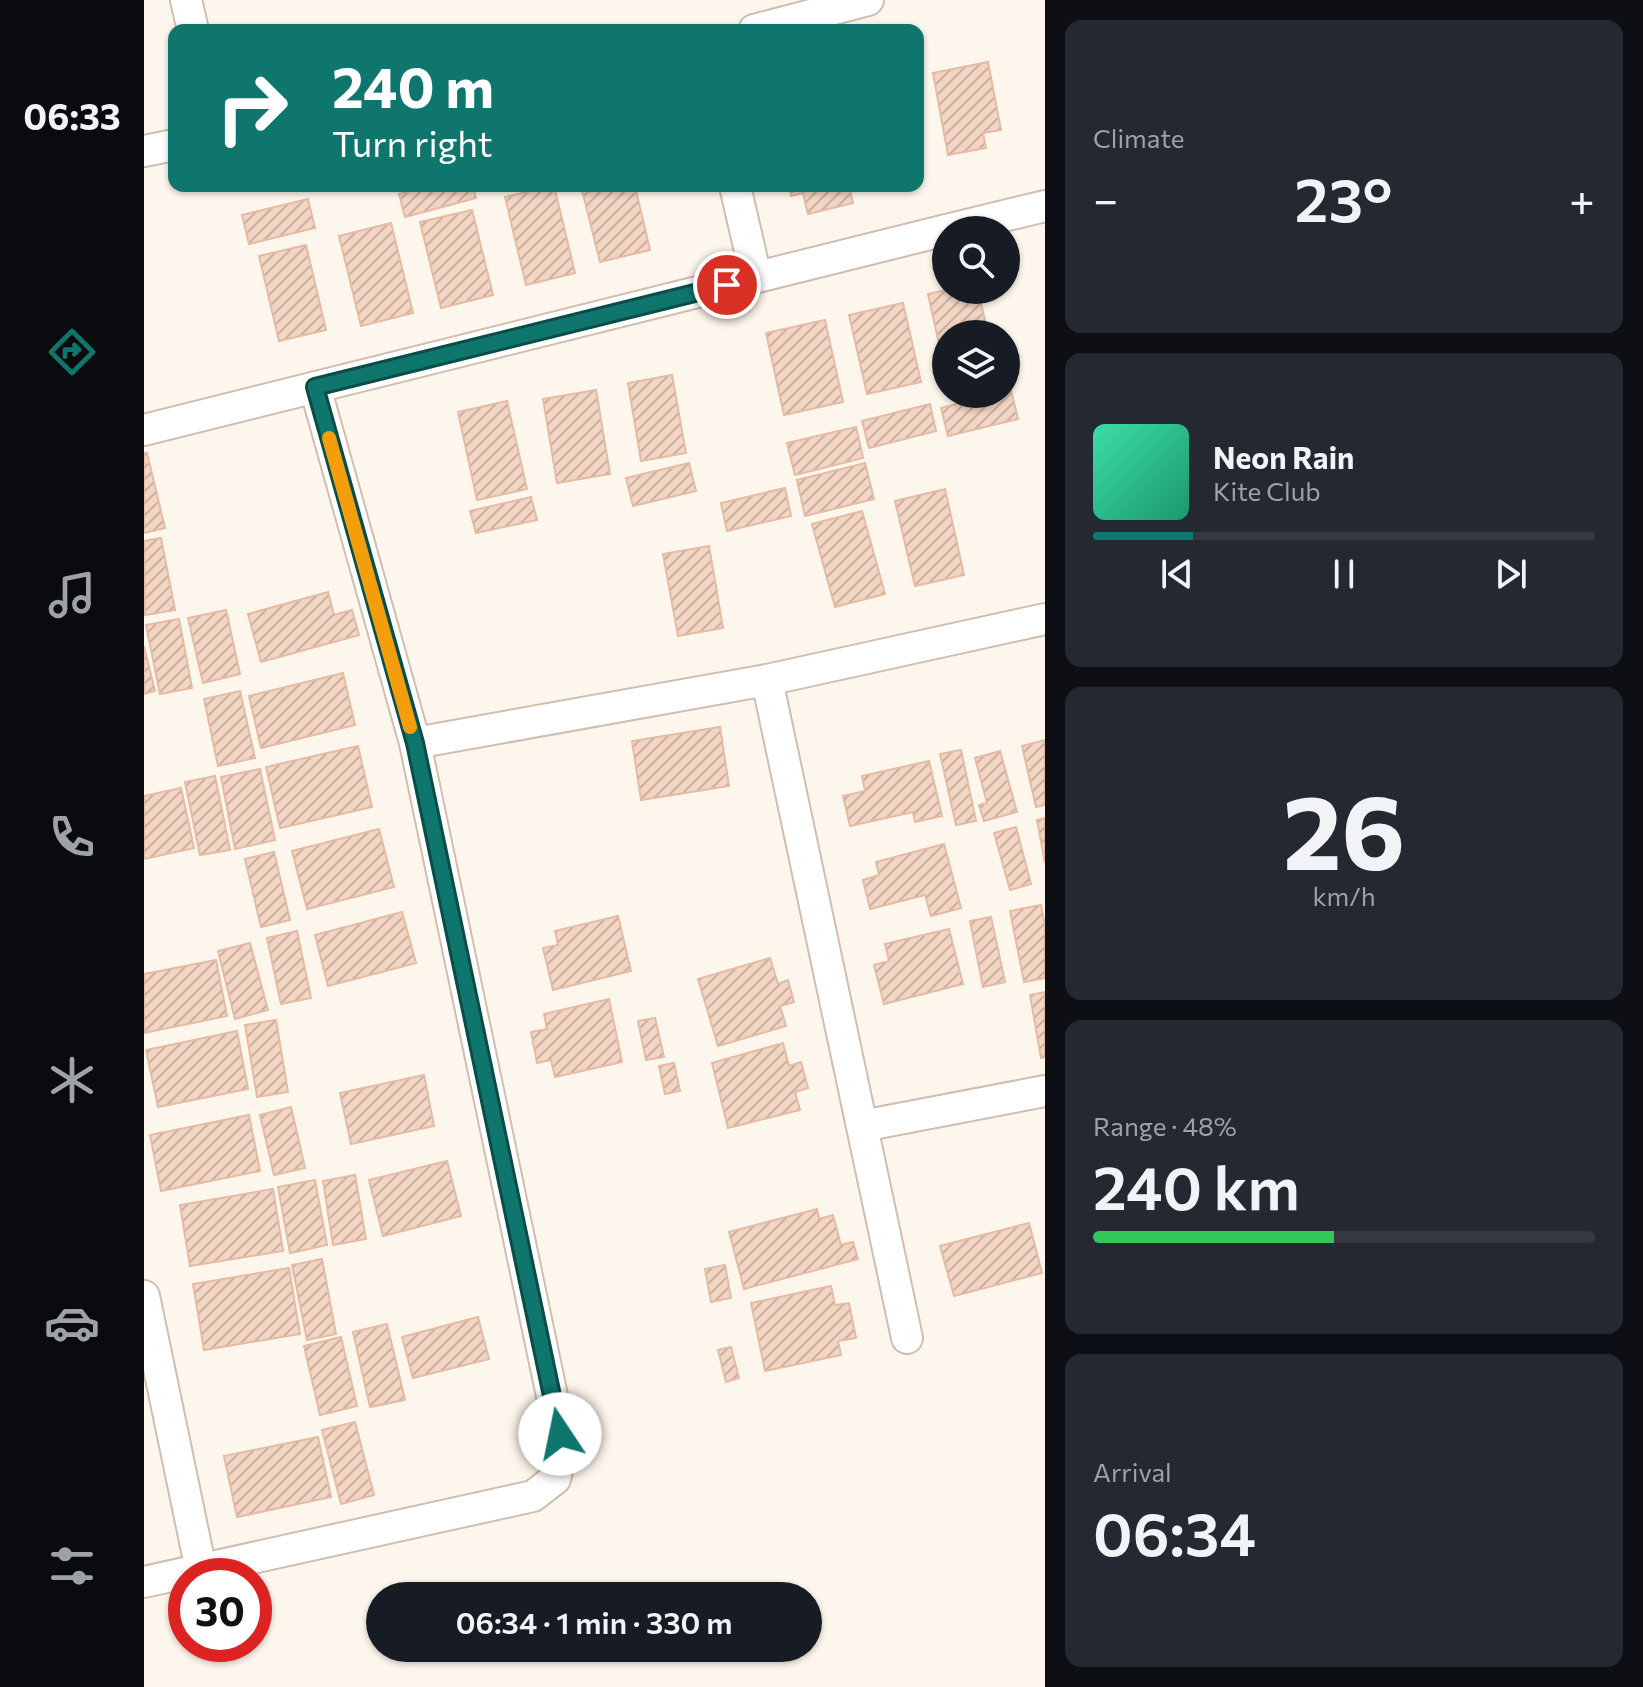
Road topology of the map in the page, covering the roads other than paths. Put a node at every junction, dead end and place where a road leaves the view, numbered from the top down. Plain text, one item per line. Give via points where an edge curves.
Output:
1 (186, 0) edge
2 (868, 0) edge
3 (192, 24) edge
4 (777, 24) edge
5 (168, 146) edge
6 (144, 151) edge
7 (736, 192) edge
8 (1045, 206) edge
9 (1004, 216) edge
10 (932, 233) edge
11 (756, 277) junction
12 (315, 387) junction
13 (144, 430) edge
14 (1045, 619) edge
15 (767, 680) junction
16 (415, 743) junction
17 (1045, 1091) edge
18 (862, 1126) junction
19 (144, 1296) edge
20 (907, 1338) dead end
21 (199, 1558) edge
22 (255, 1558) edge
23 (168, 1577) edge
24 (144, 1582) edge

1 - 3 street
2 - 4 street
5 - 6 street
7 - 11 street
8 - 9 street
10 - 11 street
11 - 12 street
12 - 13 street
12 - 16 street
14 - 15 street
15 - 16 street
15 - 18 street
16 - 22 street via 561,1454 555,1479 533,1496
17 - 18 street
18 - 20 street
19 - 21 street
23 - 24 street

